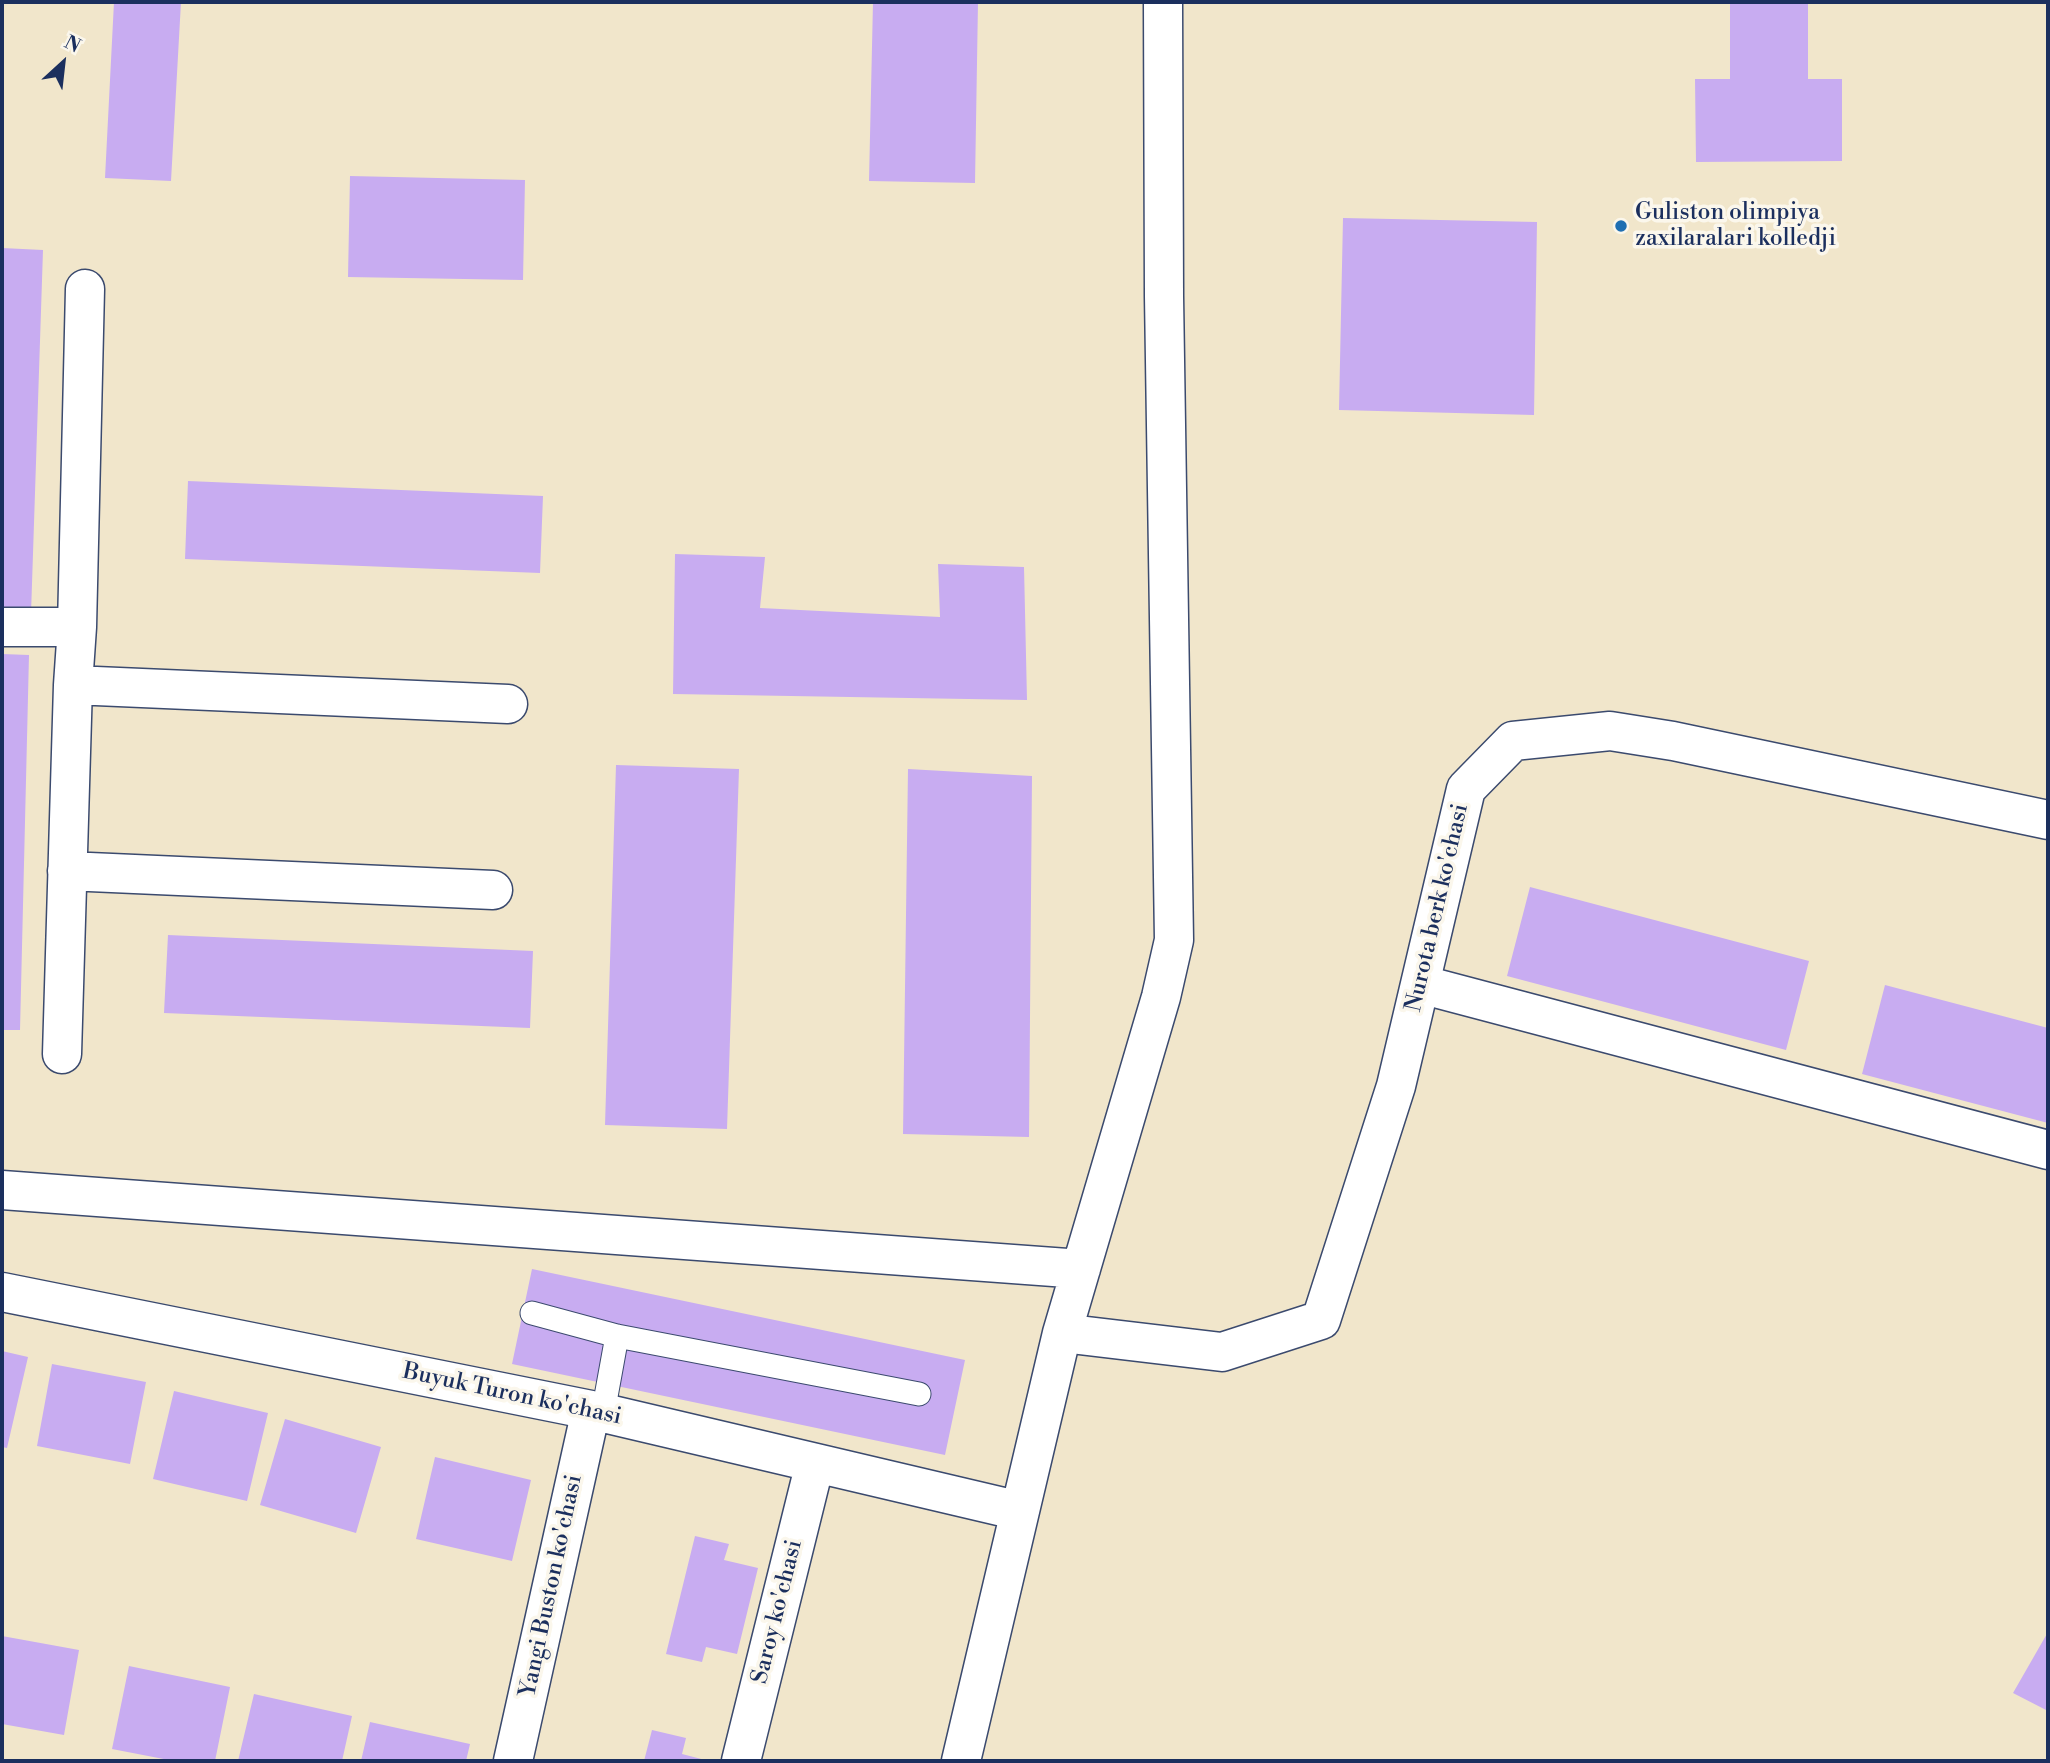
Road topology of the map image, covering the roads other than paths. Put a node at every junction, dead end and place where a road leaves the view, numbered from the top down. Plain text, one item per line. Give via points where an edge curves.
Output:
1 (1163, 2) edge
2 (85, 289) dead end
3 (2, 627) edge
4 (78, 627) junction
5 (73, 685) junction
6 (508, 704) dead end
7 (2048, 820) edge
8 (67, 872) junction
9 (493, 890) dead end
10 (1420, 984) junction
11 (62, 1054) dead end
12 (2048, 1150) edge
13 (2, 1191) edge
14 (1081, 1269) junction
15 (2, 1292) edge
16 (532, 1313) dead end
17 (1062, 1333) junction
18 (617, 1336) junction
19 (919, 1394) dead end
20 (597, 1412) junction
21 (815, 1463) junction
22 (1020, 1511) junction
23 (513, 1761) edge
24 (741, 1761) edge
25 (961, 1761) edge

1 - 14 street via 1174,940
2 - 4 street
3 - 4 street
4 - 5 street
5 - 6 street
5 - 8 street
7 - 10 street, Nurota berk ko'chasi via 1611,731 1513,741 1466,789
8 - 9 street
8 - 11 street
10 - 12 street
10 - 17 street, Nurota berk ko'chasi via 1396,1086 1321,1320 1222,1352
13 - 14 street
14 - 17 street
15 - 20 street, Buyuk Turon ko'chasi
16 - 18 lane
17 - 22 street
18 - 19 lane
18 - 20 lane
20 - 21 street, Buyuk Turon ko'chasi
20 - 23 street, Yangi Buston ko'chasi
21 - 22 street, Buyuk Turon ko'chasi
21 - 24 street, Saroy ko'chasi
22 - 25 street

